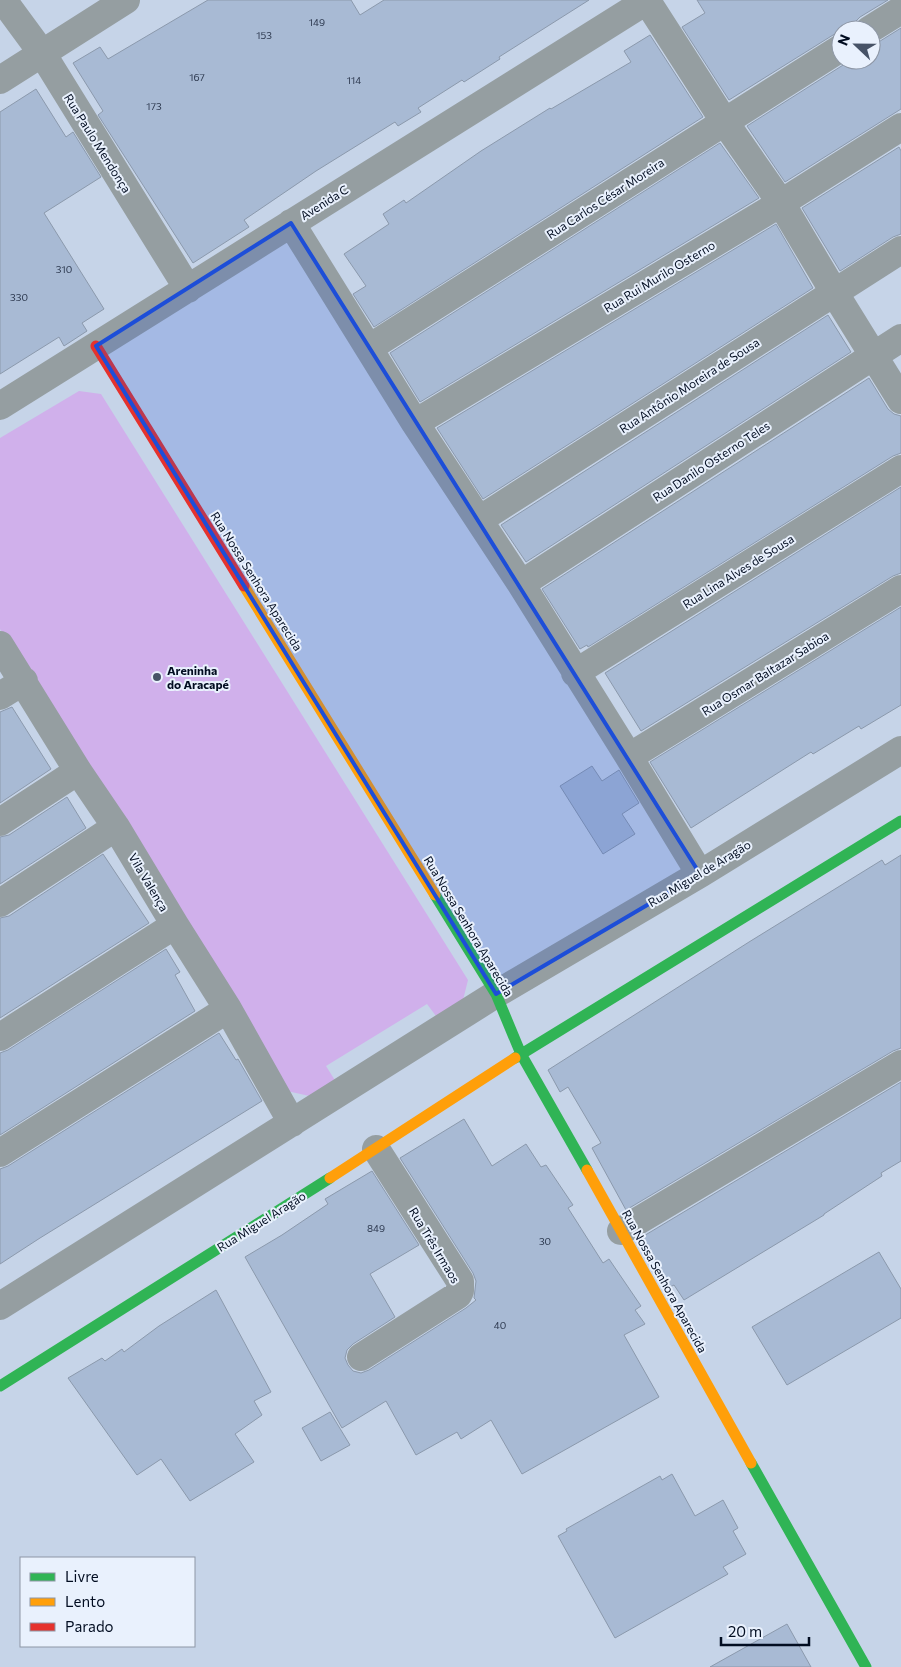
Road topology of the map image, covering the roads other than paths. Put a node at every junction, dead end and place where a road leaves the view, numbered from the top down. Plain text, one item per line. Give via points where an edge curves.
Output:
1 (3, 0) edge
2 (126, 0) edge
3 (647, 0) edge
4 (901, 10) edge
5 (881, 22) edge
6 (42, 53) junction
7 (831, 54) edge
8 (0, 80) edge
9 (724, 121) junction
10 (901, 127) edge
11 (781, 203) junction
12 (291, 223) junction
13 (901, 250) edge
14 (188, 289) junction
15 (834, 292) junction
16 (901, 338) edge
17 (96, 346) junction
18 (369, 348) junction
19 (873, 355) junction
20 (901, 400) edge
21 (0, 406) edge
22 (415, 423) junction
23 (901, 469) edge
24 (479, 520) junction
25 (521, 584) junction
26 (901, 588) edge
27 (0, 644) edge
28 (575, 673) junction
29 (24, 681) junction
30 (0, 696) edge
31 (901, 750) edge
32 (629, 757) junction
33 (78, 771) junction
34 (901, 821) edge
35 (0, 822) edge
36 (116, 827) junction
37 (700, 874) junction
38 (0, 904) edge
39 (175, 925) junction
40 (496, 994) junction
41 (228, 1009) junction
42 (0, 1037) edge
43 (521, 1054) junction
44 (901, 1064) edge
45 (292, 1123) junction
46 (376, 1149) junction
47 (0, 1153) edge
48 (621, 1231) junction
49 (0, 1306) edge
50 (361, 1357) dead end
51 (0, 1386) edge
52 (866, 1667) edge

1 - 6 street, Rua Paulo Mendonça
2 - 6 street
3 - 9 street
3 - 12 street, Avenida C
4 - 5 street
6 - 8 street
6 - 14 street, Rua Paulo Mendonça
7 - 9 street, Rua Carlos César Moreira
9 - 11 street
9 - 18 street, Rua Carlos César Moreira
10 - 11 street, Rua Rui Murilo Osterno
11 - 15 street
11 - 22 street, Rua Rui Murilo Osterno
12 - 14 street, Avenida C
12 - 18 street
13 - 15 street, Rua Antônio Moreira de Sousa
14 - 17 street, Avenida C
15 - 19 street
15 - 24 street, Rua Antônio Moreira de Sousa
16 - 19 street, Rua Danilo Osterno Teles
17 - 21 street, Avenida C
17 - 40 street, Rua Nossa Senhora Aparecida
18 - 22 street
19 - 20 street
19 - 25 street, Rua Danilo Osterno Teles
22 - 24 street
23 - 28 street, Rua Lina Alves de Sousa
24 - 25 street
25 - 28 street
26 - 32 street, Rua Osmar Baltazar Sabioa
27 - 29 street, Vila Valença
28 - 32 street
29 - 30 street
29 - 33 street, Vila Valença
31 - 37 street, Rua Miguel de Aragão
32 - 37 street
33 - 35 street
33 - 36 street, Vila Valença
34 - 43 street
36 - 38 street
36 - 39 street, Vila Valença
37 - 40 street, Rua Miguel de Aragão
39 - 41 street, Vila Valença
39 - 42 street
40 - 43 street, Rua Nossa Senhora Aparecida
40 - 45 street
41 - 45 street, Vila Valença
41 - 47 street
43 - 46 street, Rua Miguel Aragão
43 - 48 street, Rua Nossa Senhora Aparecida
44 - 48 street
45 - 49 street
46 - 50 street, Rua Três Irmaos via 460,1281 460,1291
46 - 51 street, Rua Miguel Aragão
48 - 52 street, Rua Nossa Senhora Aparecida

